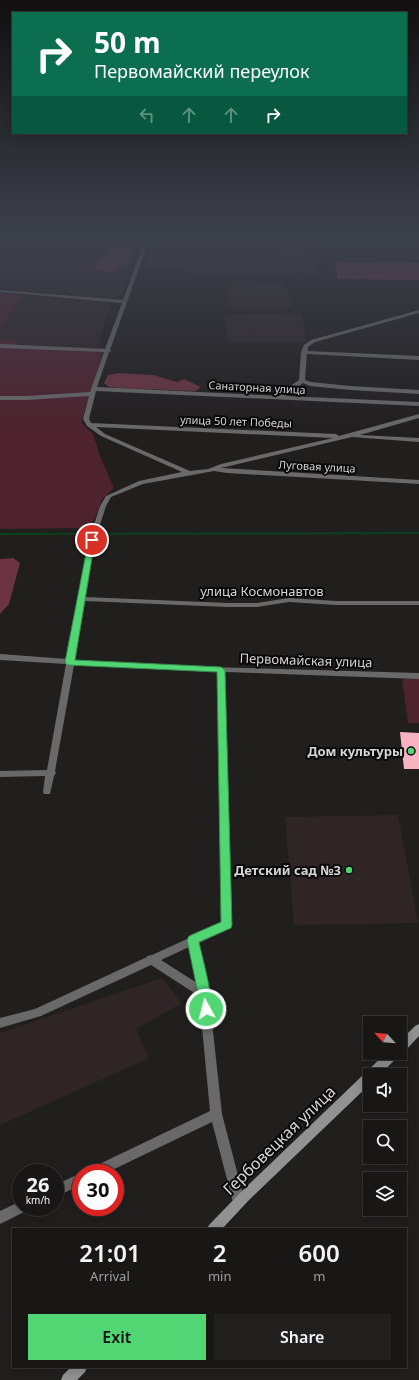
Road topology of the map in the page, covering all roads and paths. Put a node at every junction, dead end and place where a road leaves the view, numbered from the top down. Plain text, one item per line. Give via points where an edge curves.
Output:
1 (124, 304) edge
2 (418, 314) edge
3 (0, 346) edge
4 (109, 351) junction
5 (304, 351) junction
6 (419, 358) edge
7 (302, 381) junction
8 (93, 392) junction
9 (419, 392) edge
10 (0, 398) edge
11 (280, 398) junction
12 (419, 404) edge
13 (419, 416) edge
14 (89, 425) junction
15 (346, 436) junction
16 (419, 440) edge
17 (214, 469) junction
18 (189, 472) junction
19 (419, 482) edge
20 (81, 599) junction
21 (419, 603) edge
22 (0, 657) edge
23 (70, 662) junction
24 (221, 670) junction
25 (419, 676) edge
26 (52, 773) junction
27 (0, 774) edge
28 (48, 792) dead end
29 (193, 940) junction
30 (151, 959) junction
31 (204, 994) junction
32 (0, 1023) edge
33 (419, 1030) edge
34 (407, 1041) edge
35 (387, 1060) edge
36 (379, 1068) edge
37 (363, 1084) edge
38 (216, 1114) junction
39 (112, 1164) edge
40 (239, 1202) junction
41 (12, 1212) edge
42 (0, 1218) edge
43 (214, 1228) edge
44 (79, 1368) edge
45 (68, 1380) edge

1 - 4 street
2 - 5 street via 313,341
3 - 4 street
4 - 8 street
5 - 6 street
5 - 7 street
7 - 9 street via 350,388
7 - 11 street
8 - 10 street, Санаторная улица
8 - 11 street, Санаторная улица
8 - 14 street via 86,419
11 - 12 street, Санаторная улица
13 - 15 street
14 - 15 street, улица 50 лет Победы
14 - 18 street via 103,435
15 - 16 street, улица 50 лет Победы
15 - 17 street
17 - 18 street
17 - 19 street, Луговая улица
18 - 20 street via 141,482 109,496 92,540
20 - 21 street, улица Космонавтов via 228,605 257,605 289,600
20 - 23 street
22 - 23 street, Первомайская улица
23 - 24 street, Первомайская улица
23 - 26 street
24 - 25 street, Первомайская улица
24 - 29 street via 227,925
26 - 27 street
26 - 28 street
29 - 30 street
29 - 31 street
30 - 31 street
30 - 32 street via 37,1013
31 - 38 street
33 - 34 street
35 - 36 street, Гербовецкая улица
37 - 40 street, Гербовецкая улица
38 - 39 street
38 - 40 street
40 - 43 street, Гербовецкая улица
41 - 42 street
44 - 45 street

